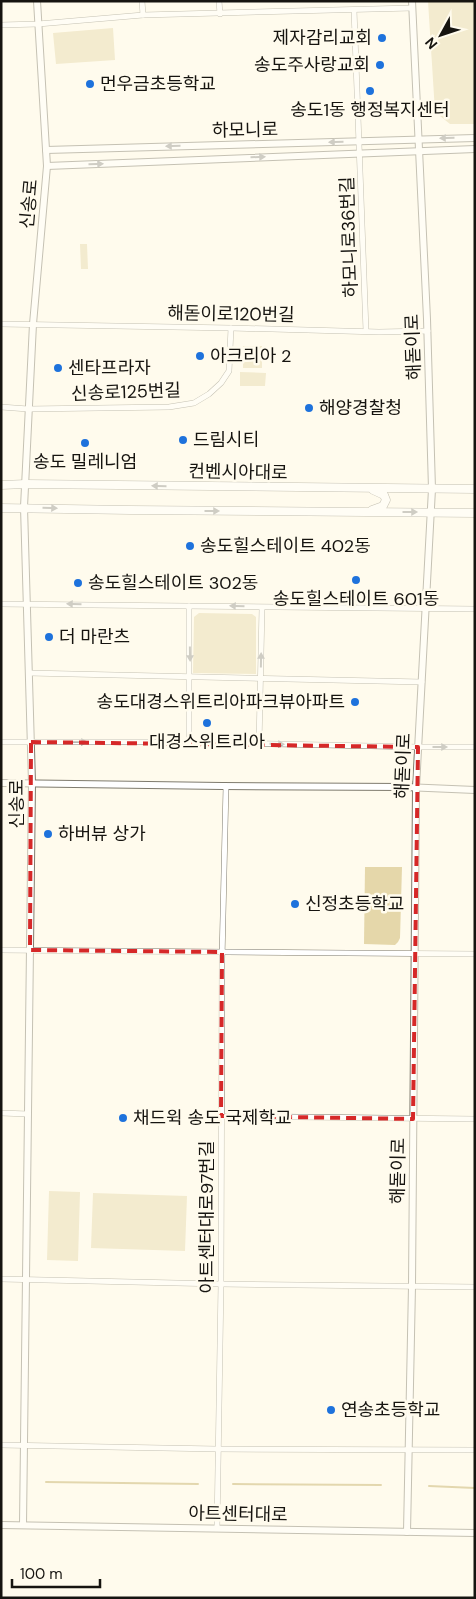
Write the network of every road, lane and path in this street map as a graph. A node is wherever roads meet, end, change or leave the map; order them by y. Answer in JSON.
{"nodes":[{"id":1,"x":37,"y":1,"type":"edge"},
{"id":2,"x":142,"y":1,"type":"edge"},
{"id":3,"x":219,"y":1,"type":"edge"},
{"id":4,"x":412,"y":4,"type":"edge"},
{"id":5,"x":354,"y":10,"type":"junction"},
{"id":6,"x":220,"y":14,"type":"junction"},
{"id":7,"x":143,"y":15,"type":"junction"},
{"id":8,"x":38,"y":24,"type":"junction"},
{"id":9,"x":1,"y":25,"type":"edge"},
{"id":10,"x":475,"y":138,"type":"edge"},
{"id":11,"x":420,"y":139,"type":"junction"},
{"id":12,"x":359,"y":142,"type":"junction"},
{"id":13,"x":475,"y":149,"type":"edge"},
{"id":14,"x":46,"y":150,"type":"junction"},
{"id":15,"x":420,"y":151,"type":"junction"},
{"id":16,"x":359,"y":153,"type":"junction"},
{"id":17,"x":47,"y":166,"type":"junction"},
{"id":18,"x":1,"y":324,"type":"edge"},
{"id":19,"x":33,"y":324,"type":"junction"},
{"id":20,"x":231,"y":328,"type":"junction"},
{"id":21,"x":366,"y":331,"type":"junction"},
{"id":22,"x":428,"y":331,"type":"junction"},
{"id":23,"x":1,"y":407,"type":"edge"},
{"id":24,"x":28,"y":408,"type":"junction"},
{"id":25,"x":26,"y":484,"type":"junction"},
{"id":26,"x":1,"y":485,"type":"edge"},
{"id":27,"x":366,"y":488,"type":"junction"},
{"id":28,"x":432,"y":489,"type":"junction"},
{"id":29,"x":475,"y":490,"type":"edge"},
{"id":30,"x":1,"y":508,"type":"edge"},
{"id":31,"x":24,"y":508,"type":"junction"},
{"id":32,"x":364,"y":512,"type":"junction"},
{"id":33,"x":431,"y":512,"type":"junction"},
{"id":34,"x":475,"y":513,"type":"edge"},
{"id":35,"x":1,"y":604,"type":"edge"},
{"id":36,"x":27,"y":604,"type":"junction"},
{"id":37,"x":189,"y":606,"type":"junction"},
{"id":38,"x":262,"y":608,"type":"junction"},
{"id":39,"x":425,"y":608,"type":"junction"},
{"id":40,"x":475,"y":609,"type":"edge"},
{"id":41,"x":30,"y":673,"type":"junction"},
{"id":42,"x":190,"y":677,"type":"junction"},
{"id":43,"x":261,"y":678,"type":"junction"},
{"id":44,"x":422,"y":682,"type":"junction"},
{"id":45,"x":1,"y":742,"type":"edge"},
{"id":46,"x":31,"y":742,"type":"junction"},
{"id":47,"x":189,"y":742,"type":"junction"},
{"id":48,"x":259,"y":744,"type":"junction"},
{"id":49,"x":418,"y":747,"type":"junction"},
{"id":50,"x":475,"y":747,"type":"edge"},
{"id":51,"x":1,"y":783,"type":"edge"},
{"id":52,"x":32,"y":783,"type":"junction"},
{"id":53,"x":226,"y":786,"type":"junction"},
{"id":54,"x":416,"y":787,"type":"junction"},
{"id":55,"x":475,"y":790,"type":"edge"},
{"id":56,"x":1,"y":950,"type":"edge"},
{"id":57,"x":30,"y":950,"type":"junction"},
{"id":58,"x":222,"y":952,"type":"junction"},
{"id":59,"x":415,"y":953,"type":"junction"},
{"id":60,"x":475,"y":954,"type":"edge"},
{"id":61,"x":1,"y":1113,"type":"edge"},
{"id":62,"x":28,"y":1114,"type":"junction"},
{"id":63,"x":220,"y":1116,"type":"junction"},
{"id":64,"x":413,"y":1119,"type":"junction"},
{"id":65,"x":475,"y":1119,"type":"edge"},
{"id":66,"x":1,"y":1279,"type":"edge"},
{"id":67,"x":26,"y":1280,"type":"junction"},
{"id":68,"x":221,"y":1284,"type":"junction"},
{"id":69,"x":412,"y":1286,"type":"junction"},
{"id":70,"x":475,"y":1287,"type":"edge"},
{"id":71,"x":1,"y":1445,"type":"edge"},
{"id":72,"x":24,"y":1445,"type":"junction"},
{"id":73,"x":217,"y":1449,"type":"junction"},
{"id":74,"x":409,"y":1449,"type":"junction"},
{"id":75,"x":475,"y":1450,"type":"edge"},
{"id":76,"x":1,"y":1525,"type":"edge"},
{"id":77,"x":23,"y":1525,"type":"junction"},
{"id":78,"x":217,"y":1528,"type":"junction"},
{"id":79,"x":407,"y":1532,"type":"junction"},
{"id":80,"x":475,"y":1533,"type":"edge"}],
"edges":[{"from":1,"to":8,"type":"street","name":"신송로"},
{"from":2,"to":7,"type":"street"},
{"from":3,"to":6,"type":"street"},
{"from":4,"to":5,"type":"street"},
{"from":4,"to":11,"type":"street","name":"해돋이로"},
{"from":5,"to":6,"type":"street"},
{"from":5,"to":12,"type":"street","name":"하모니로36번길"},
{"from":6,"to":7,"type":"street"},
{"from":7,"to":8,"type":"street"},
{"from":8,"to":9,"type":"street"},
{"from":8,"to":14,"type":"street","name":"신송로"},
{"from":10,"to":11,"type":"street","name":"하모니로","one_way":true},
{"from":11,"to":12,"type":"street","name":"하모니로"},
{"from":11,"to":15,"type":"street","name":"해돋이로"},
{"from":12,"to":14,"type":"street","name":"하모니로","one_way":true},
{"from":12,"to":16,"type":"street","name":"하모니로36번길"},
{"from":13,"to":15,"type":"street","name":"하모니로"},
{"from":14,"to":17,"type":"street","name":"신송로"},
{"from":15,"to":16,"type":"street","name":"하모니로"},
{"from":15,"to":22,"type":"street","name":"해돋이로"},
{"from":17,"to":16,"type":"street","name":"하모니로","one_way":true},
{"from":16,"to":21,"type":"street","name":"하모니로36번길"},
{"from":17,"to":19,"type":"street","name":"신송로"},
{"from":18,"to":19,"type":"street","name":"해돋이로120번길"},
{"from":19,"to":20,"type":"street","name":"해돋이로120번길"},
{"from":19,"to":24,"type":"street","name":"신송로"},
{"from":20,"to":21,"type":"street","name":"해돋이로120번길"},
{"from":20,"to":24,"type":"street","name":"신송로125번길"},
{"from":21,"to":22,"type":"street","name":"해돋이로120번길"},
{"from":22,"to":28,"type":"street","name":"해돋이로"},
{"from":23,"to":24,"type":"street"},
{"from":24,"to":25,"type":"street","name":"신송로"},
{"from":25,"to":26,"type":"main road","name":"컨벤시아대로"},
{"from":27,"to":25,"type":"main road","name":"컨벤시아대로","one_way":true},
{"from":25,"to":31,"type":"street","name":"신송로"},
{"from":27,"to":28,"type":"main road","name":"컨벤시아대로"},
{"from":27,"to":32,"type":"main road"},
{"from":28,"to":29,"type":"main road","name":"컨벤시아대로"},
{"from":28,"to":33,"type":"street","name":"해돋이로"},
{"from":30,"to":31,"type":"main road"},
{"from":31,"to":32,"type":"main road","one_way":true},
{"from":31,"to":36,"type":"street","name":"신송로"},
{"from":32,"to":33,"type":"main road","one_way":true},
{"from":33,"to":34,"type":"main road"},
{"from":33,"to":39,"type":"street","name":"해돋이로"},
{"from":35,"to":36,"type":"street"},
{"from":37,"to":36,"type":"street","one_way":true},
{"from":36,"to":41,"type":"street","name":"신송로"},
{"from":38,"to":37,"type":"street","one_way":true},
{"from":37,"to":42,"type":"street","one_way":true},
{"from":38,"to":39,"type":"street"},
{"from":43,"to":38,"type":"street","one_way":true},
{"from":39,"to":40,"type":"street"},
{"from":39,"to":44,"type":"street","name":"해돋이로"},
{"from":41,"to":42,"type":"street"},
{"from":41,"to":46,"type":"street","name":"신송로"},
{"from":42,"to":43,"type":"street"},
{"from":42,"to":47,"type":"street"},
{"from":43,"to":44,"type":"street"},
{"from":43,"to":48,"type":"street"},
{"from":44,"to":49,"type":"street","name":"해돋이로"},
{"from":45,"to":46,"type":"street"},
{"from":46,"to":47,"type":"street","one_way":true},
{"from":46,"to":52,"type":"street","name":"신송로"},
{"from":47,"to":48,"type":"street"},
{"from":48,"to":49,"type":"street","one_way":true},
{"from":49,"to":50,"type":"street","one_way":true},
{"from":49,"to":54,"type":"street","name":"해돋이로"},
{"from":51,"to":52,"type":"street"},
{"from":52,"to":53,"type":"street"},
{"from":52,"to":57,"type":"street","name":"신송로"},
{"from":53,"to":54,"type":"street"},
{"from":53,"to":58,"type":"street","name":"아트센터대로97번길"},
{"from":54,"to":55,"type":"street"},
{"from":54,"to":59,"type":"street","name":"해돋이로"},
{"from":56,"to":57,"type":"street"},
{"from":57,"to":58,"type":"street"},
{"from":57,"to":62,"type":"street","name":"신송로"},
{"from":58,"to":59,"type":"street"},
{"from":58,"to":63,"type":"street","name":"아트센터대로97번길"},
{"from":59,"to":60,"type":"street"},
{"from":59,"to":64,"type":"street","name":"해돋이로"},
{"from":61,"to":62,"type":"street"},
{"from":62,"to":67,"type":"street","name":"신송로"},
{"from":63,"to":64,"type":"street"},
{"from":63,"to":68,"type":"street","name":"아트센터대로97번길"},
{"from":64,"to":65,"type":"street"},
{"from":64,"to":69,"type":"street","name":"해돋이로"},
{"from":66,"to":67,"type":"street"},
{"from":67,"to":68,"type":"street"},
{"from":67,"to":72,"type":"street","name":"신송로"},
{"from":68,"to":69,"type":"street"},
{"from":68,"to":73,"type":"street","name":"아트센터대로97번길"},
{"from":69,"to":70,"type":"street"},
{"from":69,"to":74,"type":"street","name":"해돋이로"},
{"from":71,"to":72,"type":"street"},
{"from":72,"to":73,"type":"street"},
{"from":72,"to":77,"type":"street","name":"신송로"},
{"from":73,"to":74,"type":"street"},
{"from":73,"to":78,"type":"street","name":"아트센터대로97번길"},
{"from":74,"to":75,"type":"street"},
{"from":74,"to":79,"type":"street","name":"해돋이로"},
{"from":76,"to":77,"type":"street","name":"아트센터대로"},
{"from":77,"to":78,"type":"street","name":"아트센터대로"},
{"from":78,"to":79,"type":"street","name":"아트센터대로"},
{"from":79,"to":80,"type":"street","name":"아트센터대로"}]}
